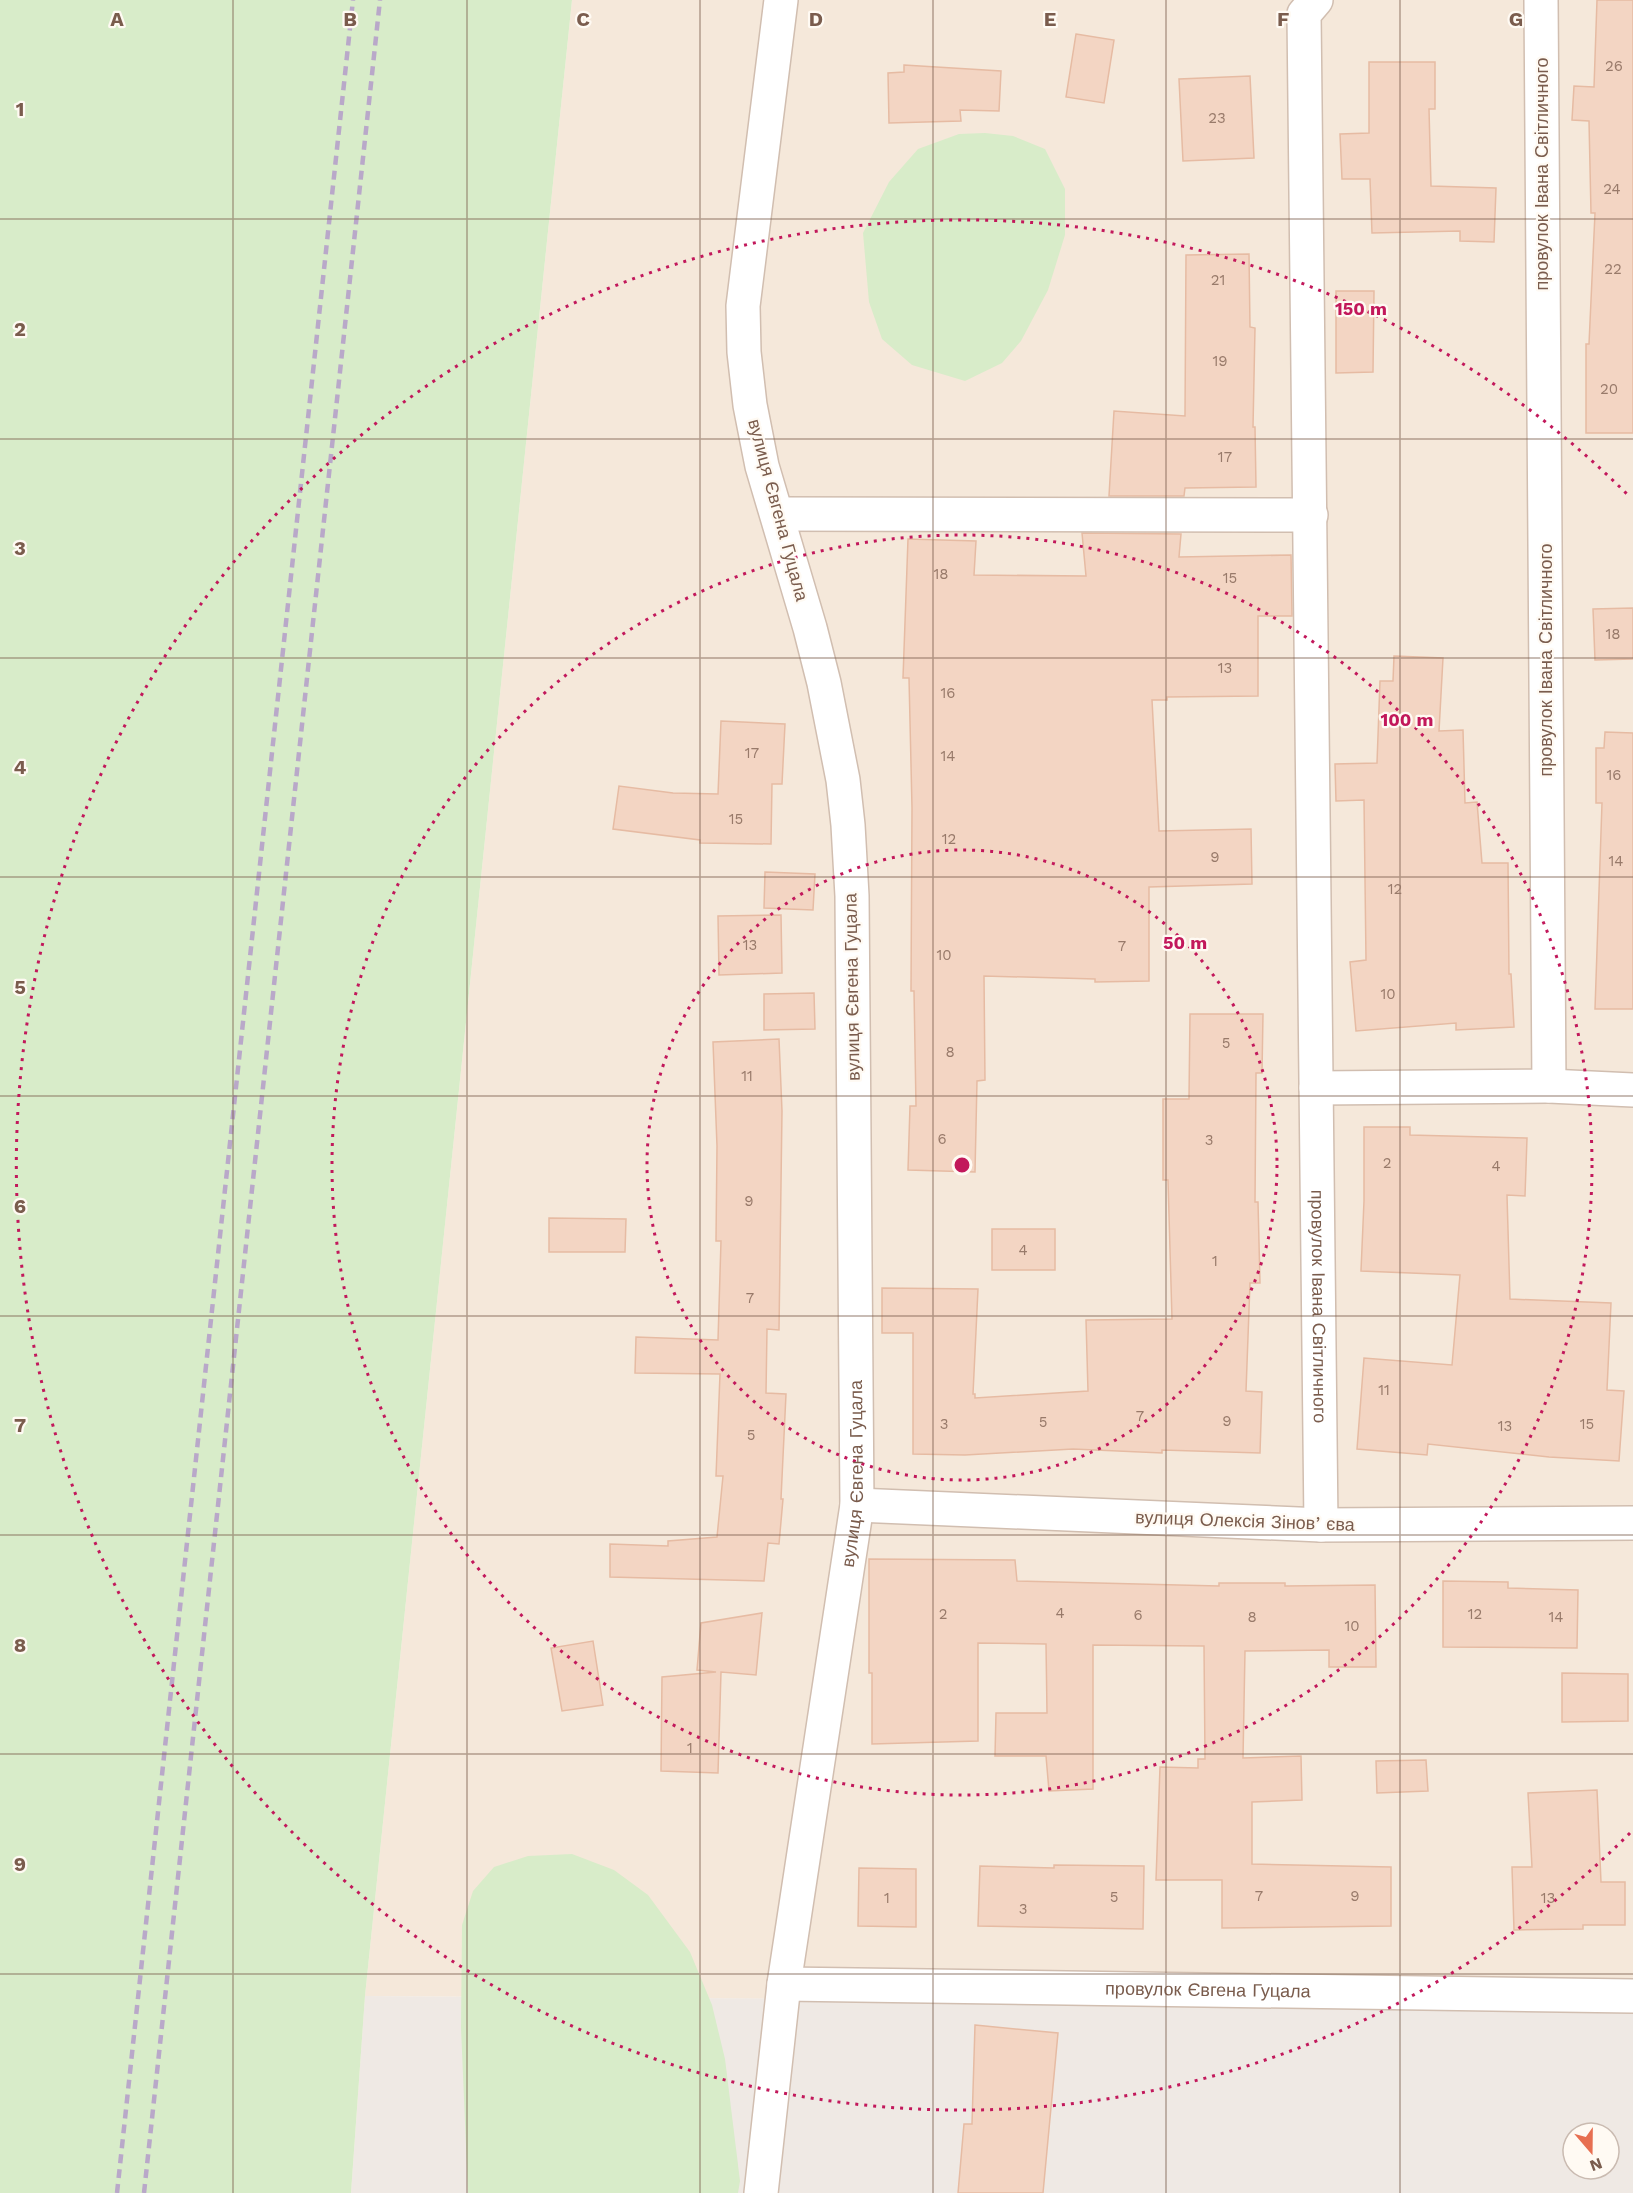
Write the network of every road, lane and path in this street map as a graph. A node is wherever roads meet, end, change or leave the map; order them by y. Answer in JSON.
{"nodes":[{"id":1,"x":781,"y":0,"type":"edge"},
{"id":2,"x":1316,"y":0,"type":"edge"},
{"id":3,"x":1541,"y":0,"type":"edge"},
{"id":4,"x":777,"y":514,"type":"junction"},
{"id":5,"x":1311,"y":514,"type":"junction"},
{"id":6,"x":1549,"y":1086,"type":"junction"},
{"id":7,"x":1316,"y":1088,"type":"junction"},
{"id":8,"x":1633,"y":1090,"type":"edge"},
{"id":9,"x":857,"y":1505,"type":"junction"},
{"id":10,"x":1633,"y":1523,"type":"edge"},
{"id":11,"x":1321,"y":1525,"type":"junction"},
{"id":12,"x":784,"y":1984,"type":"junction"},
{"id":13,"x":1633,"y":1996,"type":"edge"},
{"id":14,"x":762,"y":2193,"type":"edge"}],
"edges":[{"from":1,"to":4,"type":"street","name":"вулиця Євгена Гуцала"},
{"from":2,"to":5,"type":"street","name":"провулок Івана Світличного"},
{"from":3,"to":6,"type":"street","name":"провулок Івана Світличного"},
{"from":4,"to":5,"type":"street"},
{"from":4,"to":9,"type":"street","name":"вулиця Євгена Гуцала"},
{"from":5,"to":7,"type":"street","name":"провулок Івана Світличного"},
{"from":6,"to":7,"type":"street"},
{"from":6,"to":8,"type":"street"},
{"from":7,"to":11,"type":"street","name":"провулок Івана Світличного"},
{"from":9,"to":11,"type":"street","name":"вулиця Олексія Зіновʼєва"},
{"from":9,"to":12,"type":"street","name":"вулиця Євгена Гуцала"},
{"from":10,"to":11,"type":"street","name":"вулиця Олексія Зіновʼєва"},
{"from":12,"to":13,"type":"street","name":"провулок Євгена Гуцала"},
{"from":12,"to":14,"type":"street","name":"вулиця Євгена Гуцала"}]}
